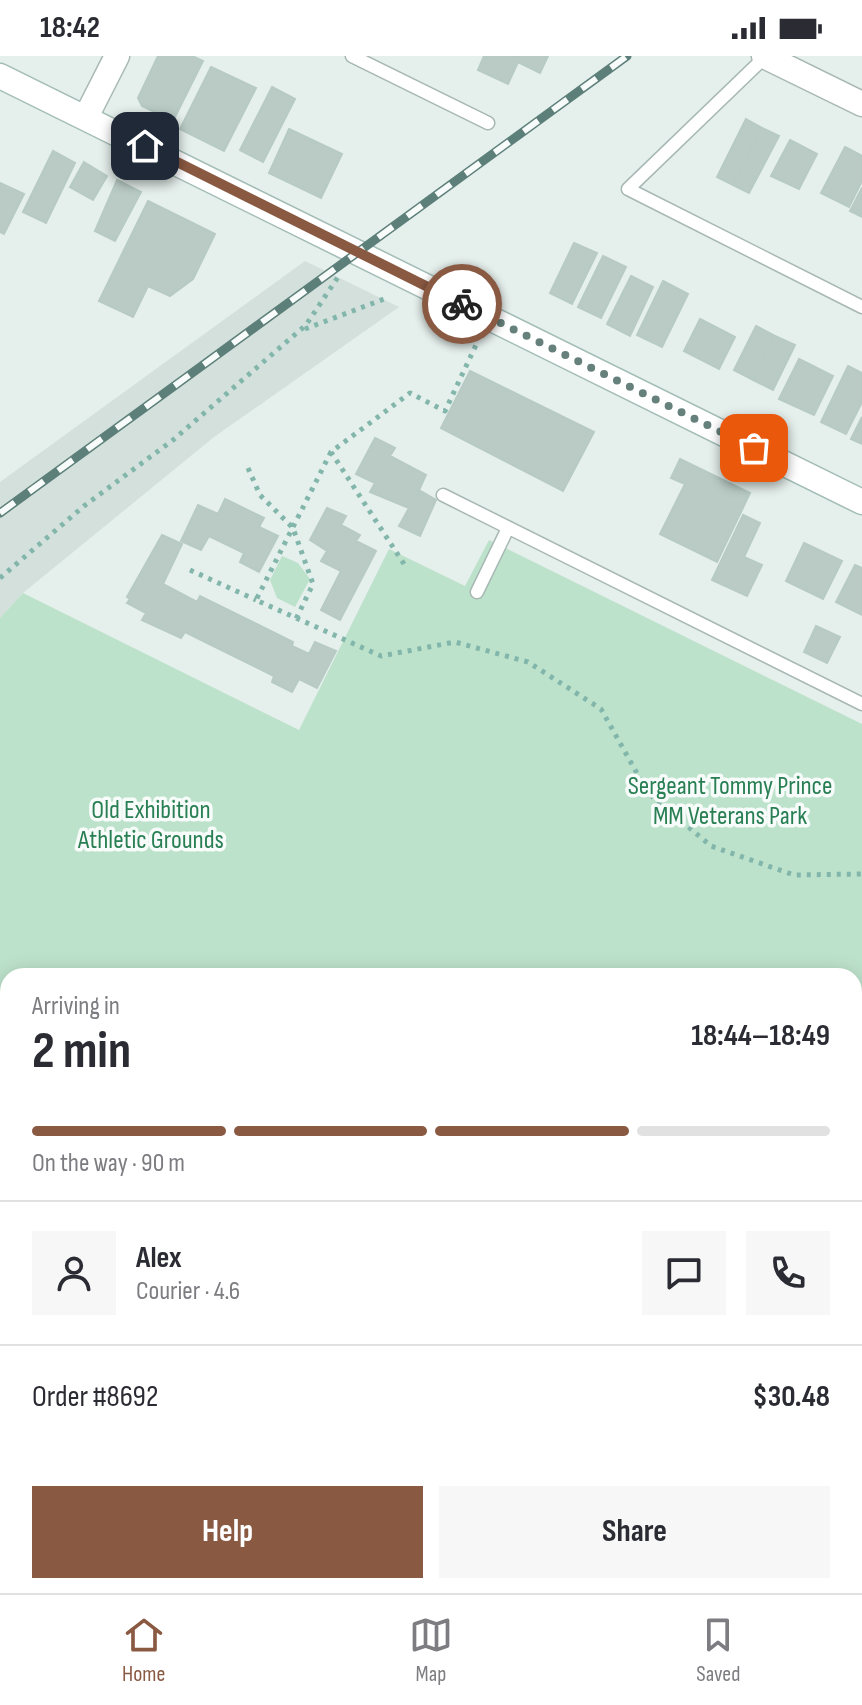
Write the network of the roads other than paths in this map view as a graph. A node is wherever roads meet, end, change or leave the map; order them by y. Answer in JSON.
{"nodes":[{"id":1,"x":117,"y":56,"type":"edge"},
{"id":2,"x":352,"y":56,"type":"edge"},
{"id":3,"x":765,"y":56,"type":"edge"},
{"id":4,"x":0,"y":76,"type":"edge"},
{"id":5,"x":862,"y":104,"type":"edge"},
{"id":6,"x":86,"y":117,"type":"junction"},
{"id":7,"x":488,"y":123,"type":"dead end"},
{"id":8,"x":862,"y":307,"type":"edge"},
{"id":9,"x":443,"y":495,"type":"dead end"},
{"id":10,"x":862,"y":502,"type":"edge"},
{"id":11,"x":508,"y":528,"type":"junction"},
{"id":12,"x":477,"y":592,"type":"dead end"},
{"id":13,"x":862,"y":704,"type":"edge"}],
"edges":[{"from":1,"to":6,"type":"main road"},
{"from":2,"to":7,"type":"lane"},
{"from":3,"to":5,"type":"main road"},
{"from":3,"to":8,"type":"lane"},
{"from":4,"to":6,"type":"main road"},
{"from":6,"to":10,"type":"main road"},
{"from":9,"to":11,"type":"lane"},
{"from":11,"to":12,"type":"lane"},
{"from":11,"to":13,"type":"lane"}]}
